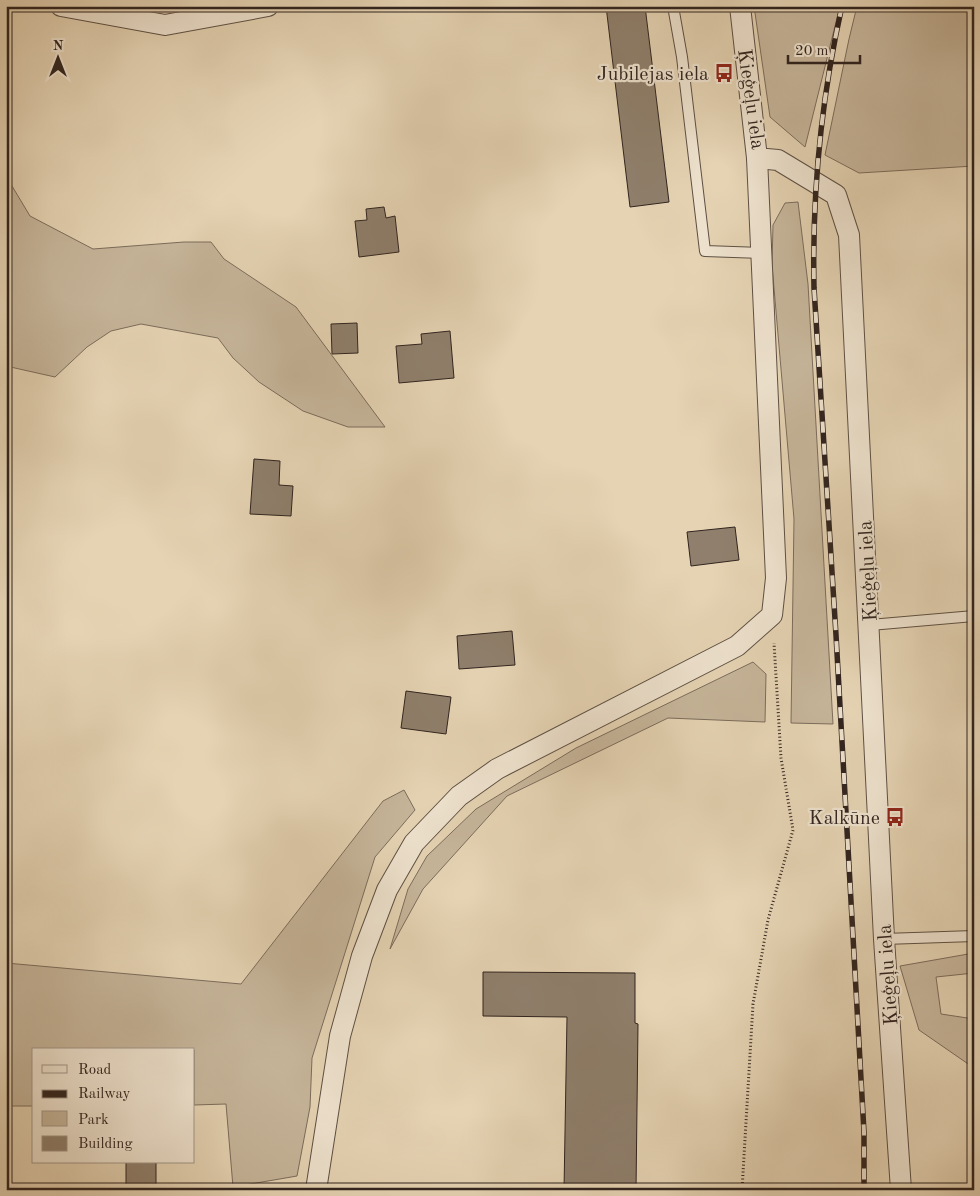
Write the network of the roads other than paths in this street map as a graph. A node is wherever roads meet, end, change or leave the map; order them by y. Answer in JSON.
{"nodes":[{"id":1,"x":61,"y":6,"type":"edge"},
{"id":2,"x":268,"y":6,"type":"edge"},
{"id":3,"x":673,"y":6,"type":"edge"},
{"id":4,"x":740,"y":6,"type":"edge"},
{"id":5,"x":757,"y":158,"type":"junction"},
{"id":6,"x":762,"y":253,"type":"junction"},
{"id":7,"x":974,"y":616,"type":"edge"},
{"id":8,"x":870,"y":625,"type":"junction"},
{"id":9,"x":974,"y":936,"type":"edge"},
{"id":10,"x":884,"y":939,"type":"junction"},
{"id":11,"x":316,"y":1190,"type":"edge"},
{"id":12,"x":901,"y":1190,"type":"edge"}],
"edges":[{"from":1,"to":2,"type":"street"},
{"from":3,"to":6,"type":"lane"},
{"from":4,"to":5,"type":"street","name":"Ķieģeļu iela"},
{"from":5,"to":6,"type":"street"},
{"from":5,"to":8,"type":"street","name":"Ķieģeļu iela"},
{"from":6,"to":11,"type":"street"},
{"from":7,"to":8,"type":"lane"},
{"from":8,"to":10,"type":"street","name":"Ķieģeļu iela"},
{"from":9,"to":10,"type":"lane"},
{"from":10,"to":12,"type":"street","name":"Ķieģeļu iela"}]}
